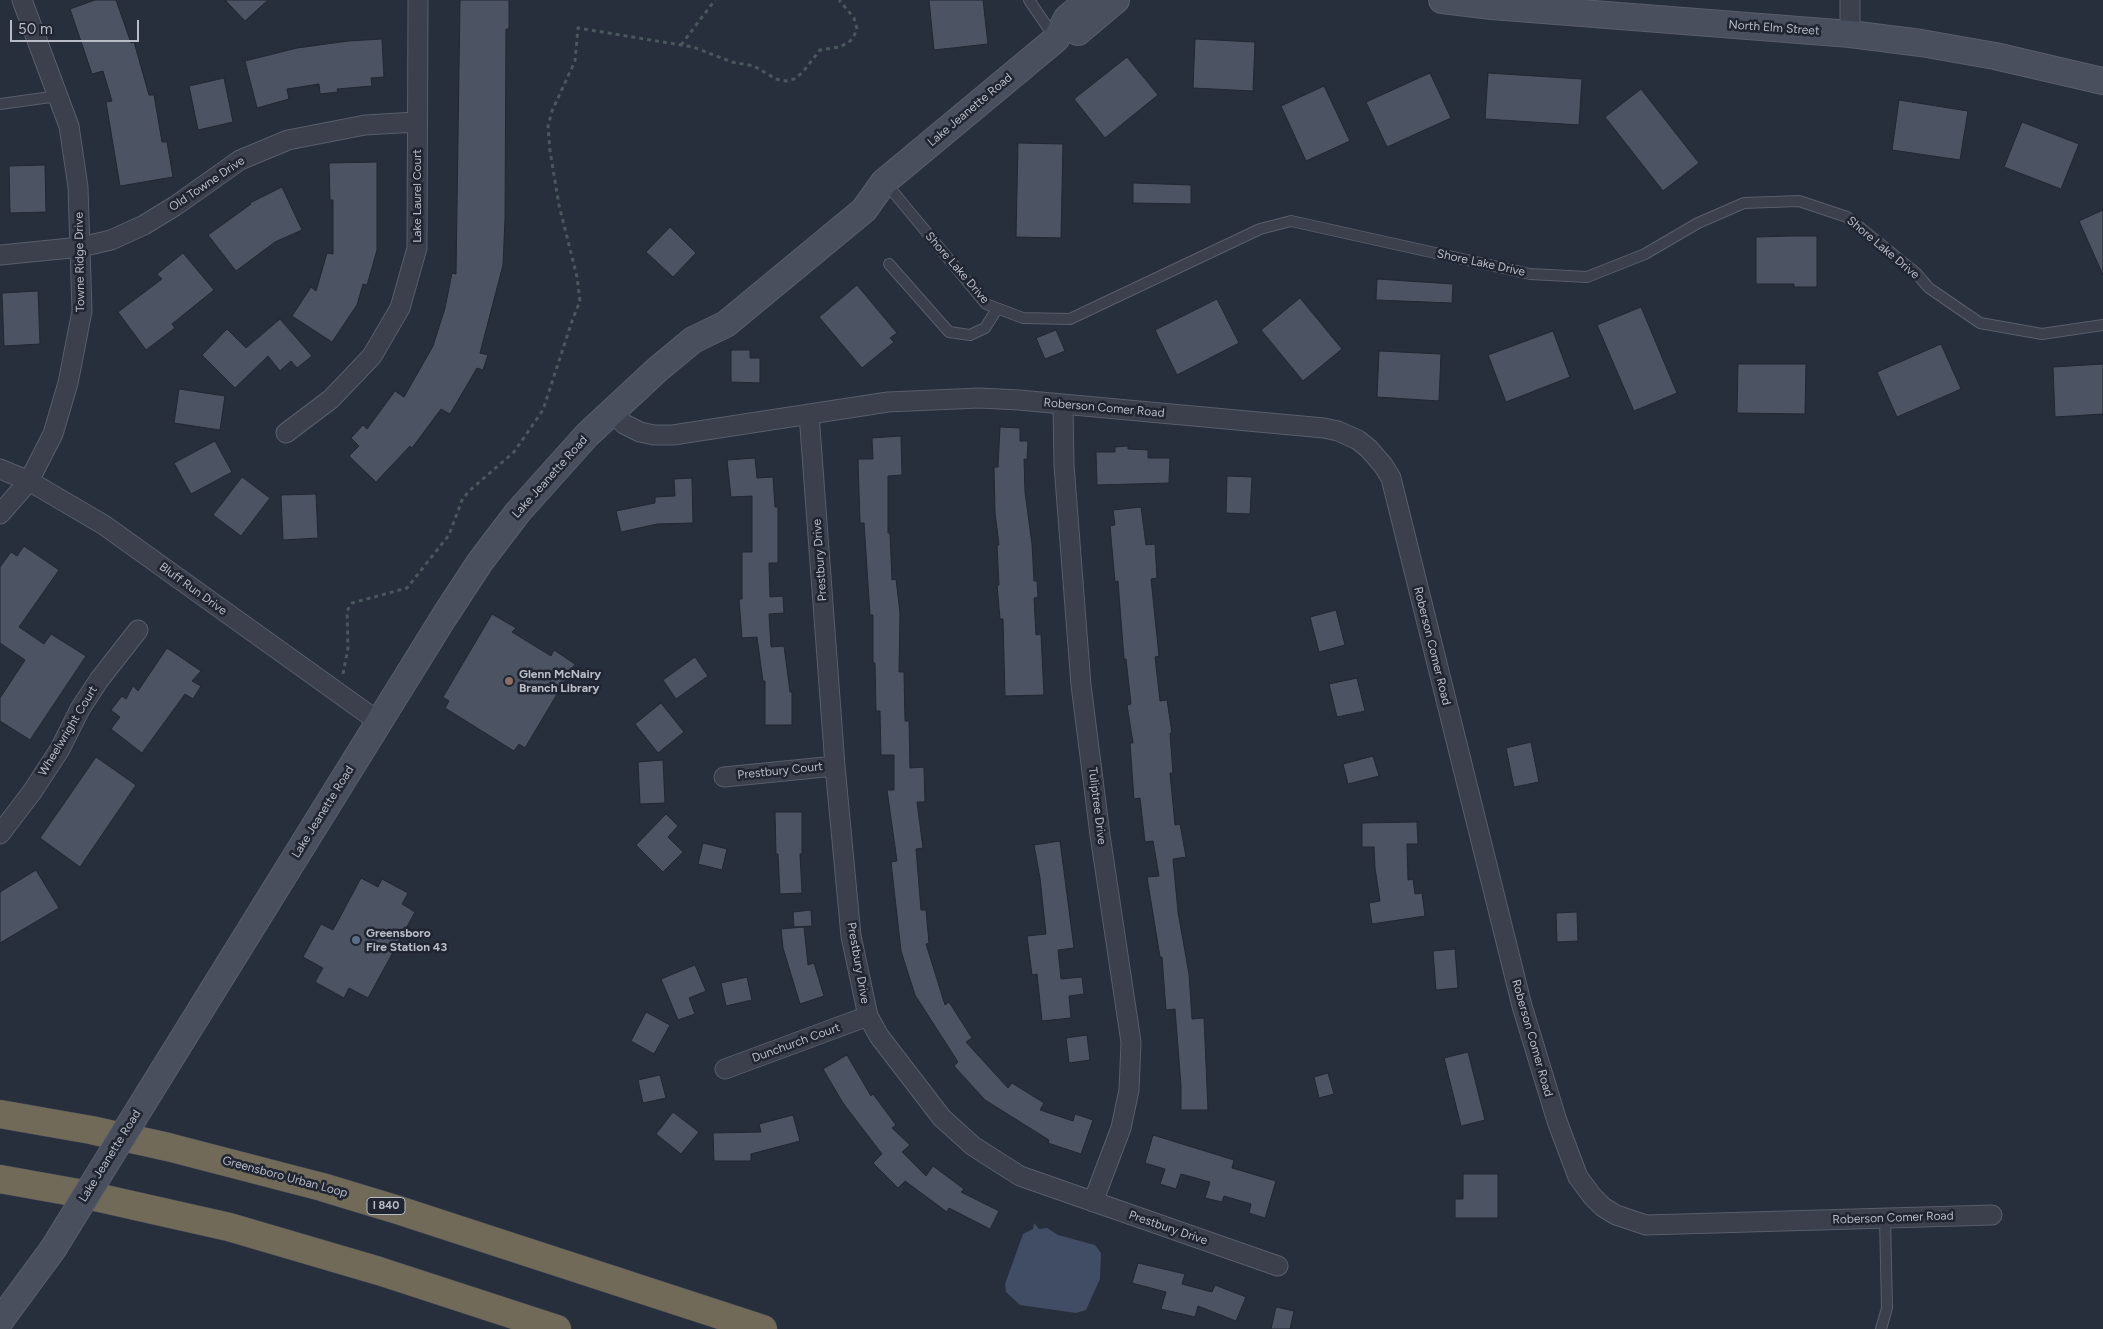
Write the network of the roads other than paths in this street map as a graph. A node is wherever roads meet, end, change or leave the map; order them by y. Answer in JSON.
{"nodes":[{"id":1,"x":22,"y":0,"type":"edge"},
{"id":2,"x":418,"y":0,"type":"edge"},
{"id":3,"x":1029,"y":0,"type":"edge"},
{"id":4,"x":1089,"y":0,"type":"edge"},
{"id":5,"x":1116,"y":0,"type":"edge"},
{"id":6,"x":1442,"y":0,"type":"edge"},
{"id":7,"x":1850,"y":0,"type":"edge"},
{"id":8,"x":1850,"y":34,"type":"junction"},
{"id":9,"x":1056,"y":39,"type":"junction"},
{"id":10,"x":2103,"y":81,"type":"edge"},
{"id":11,"x":58,"y":96,"type":"junction"},
{"id":12,"x":0,"y":104,"type":"edge"},
{"id":13,"x":416,"y":122,"type":"junction"},
{"id":14,"x":884,"y":182,"type":"junction"},
{"id":15,"x":81,"y":247,"type":"junction"},
{"id":16,"x":0,"y":255,"type":"edge"},
{"id":17,"x":889,"y":264,"type":"dead end"},
{"id":18,"x":997,"y":308,"type":"junction"},
{"id":19,"x":2103,"y":325,"type":"edge"},
{"id":20,"x":1064,"y":404,"type":"junction"},
{"id":21,"x":612,"y":411,"type":"junction"},
{"id":22,"x":809,"y":414,"type":"junction"},
{"id":23,"x":286,"y":433,"type":"dead end"},
{"id":24,"x":0,"y":469,"type":"edge"},
{"id":25,"x":29,"y":481,"type":"junction"},
{"id":26,"x":0,"y":514,"type":"edge"},
{"id":27,"x":138,"y":630,"type":"dead end"},
{"id":28,"x":379,"y":722,"type":"junction"},
{"id":29,"x":835,"y":766,"type":"junction"},
{"id":30,"x":724,"y":777,"type":"dead end"},
{"id":31,"x":6,"y":811,"type":"edge"},
{"id":32,"x":0,"y":834,"type":"edge"},
{"id":33,"x":868,"y":1016,"type":"junction"},
{"id":34,"x":725,"y":1069,"type":"dead end"},
{"id":35,"x":0,"y":1114,"type":"edge"},
{"id":36,"x":0,"y":1178,"type":"edge"},
{"id":37,"x":1093,"y":1202,"type":"junction"},
{"id":38,"x":1992,"y":1215,"type":"dead end"},
{"id":39,"x":1885,"y":1218,"type":"junction"},
{"id":40,"x":1278,"y":1266,"type":"dead end"},
{"id":41,"x":0,"y":1321,"type":"edge"},
{"id":42,"x":557,"y":1329,"type":"edge"},
{"id":43,"x":763,"y":1329,"type":"edge"},
{"id":44,"x":1881,"y":1329,"type":"edge"}],
"edges":[{"from":1,"to":11,"type":"street","name":"Towne Ridge Drive"},
{"from":2,"to":13,"type":"street","name":"Lake Laurel Court"},
{"from":3,"to":9,"type":"lane"},
{"from":4,"to":9,"type":"street","name":"Lake Jeanette Road"},
{"from":5,"to":9,"type":"street","name":"Lake Jeanette Road"},
{"from":6,"to":8,"type":"street","name":"North Elm Street"},
{"from":7,"to":8,"type":"street"},
{"from":8,"to":10,"type":"street","name":"North Elm Street"},
{"from":9,"to":14,"type":"street","name":"Lake Jeanette Road"},
{"from":11,"to":12,"type":"lane"},
{"from":11,"to":15,"type":"street","name":"Towne Ridge Drive"},
{"from":13,"to":15,"type":"street","name":"Old Towne Drive"},
{"from":13,"to":23,"type":"street","name":"Lake Laurel Court"},
{"from":14,"to":18,"type":"lane","name":"Shore Lake Drive"},
{"from":14,"to":21,"type":"street","name":"Lake Jeanette Road"},
{"from":15,"to":16,"type":"street","name":"Old Towne Drive"},
{"from":15,"to":25,"type":"street","name":"Towne Ridge Drive"},
{"from":17,"to":18,"type":"lane"},
{"from":18,"to":19,"type":"lane","name":"Shore Lake Drive"},
{"from":20,"to":22,"type":"street","name":"Roberson Comer Road"},
{"from":20,"to":37,"type":"street","name":"Tuliptree Drive"},
{"from":20,"to":39,"type":"street","name":"Roberson Comer Road"},
{"from":21,"to":22,"type":"street","name":"Roberson Comer Road"},
{"from":21,"to":28,"type":"street","name":"Lake Jeanette Road"},
{"from":22,"to":29,"type":"street","name":"Prestbury Drive"},
{"from":24,"to":25,"type":"street","name":"Bluff Run Drive"},
{"from":25,"to":26,"type":"street","name":"Towne Ridge Drive"},
{"from":25,"to":28,"type":"street","name":"Bluff Run Drive"},
{"from":27,"to":31,"type":"street","name":"Wheelwright Court"},
{"from":28,"to":41,"type":"street","name":"Lake Jeanette Road","bridge":true},
{"from":29,"to":30,"type":"street","name":"Prestbury Court"},
{"from":29,"to":33,"type":"street","name":"Prestbury Drive"},
{"from":31,"to":32,"type":"street","name":"Wheelwright Court"},
{"from":33,"to":34,"type":"street","name":"Dunchurch Court"},
{"from":33,"to":37,"type":"street","name":"Prestbury Drive"},
{"from":35,"to":43,"type":"highway","name":"Greensboro Urban Loop","number":"I 840"},
{"from":36,"to":42,"type":"highway"},
{"from":37,"to":40,"type":"street","name":"Prestbury Drive"},
{"from":38,"to":39,"type":"street","name":"Roberson Comer Road"},
{"from":39,"to":44,"type":"lane"}]}
